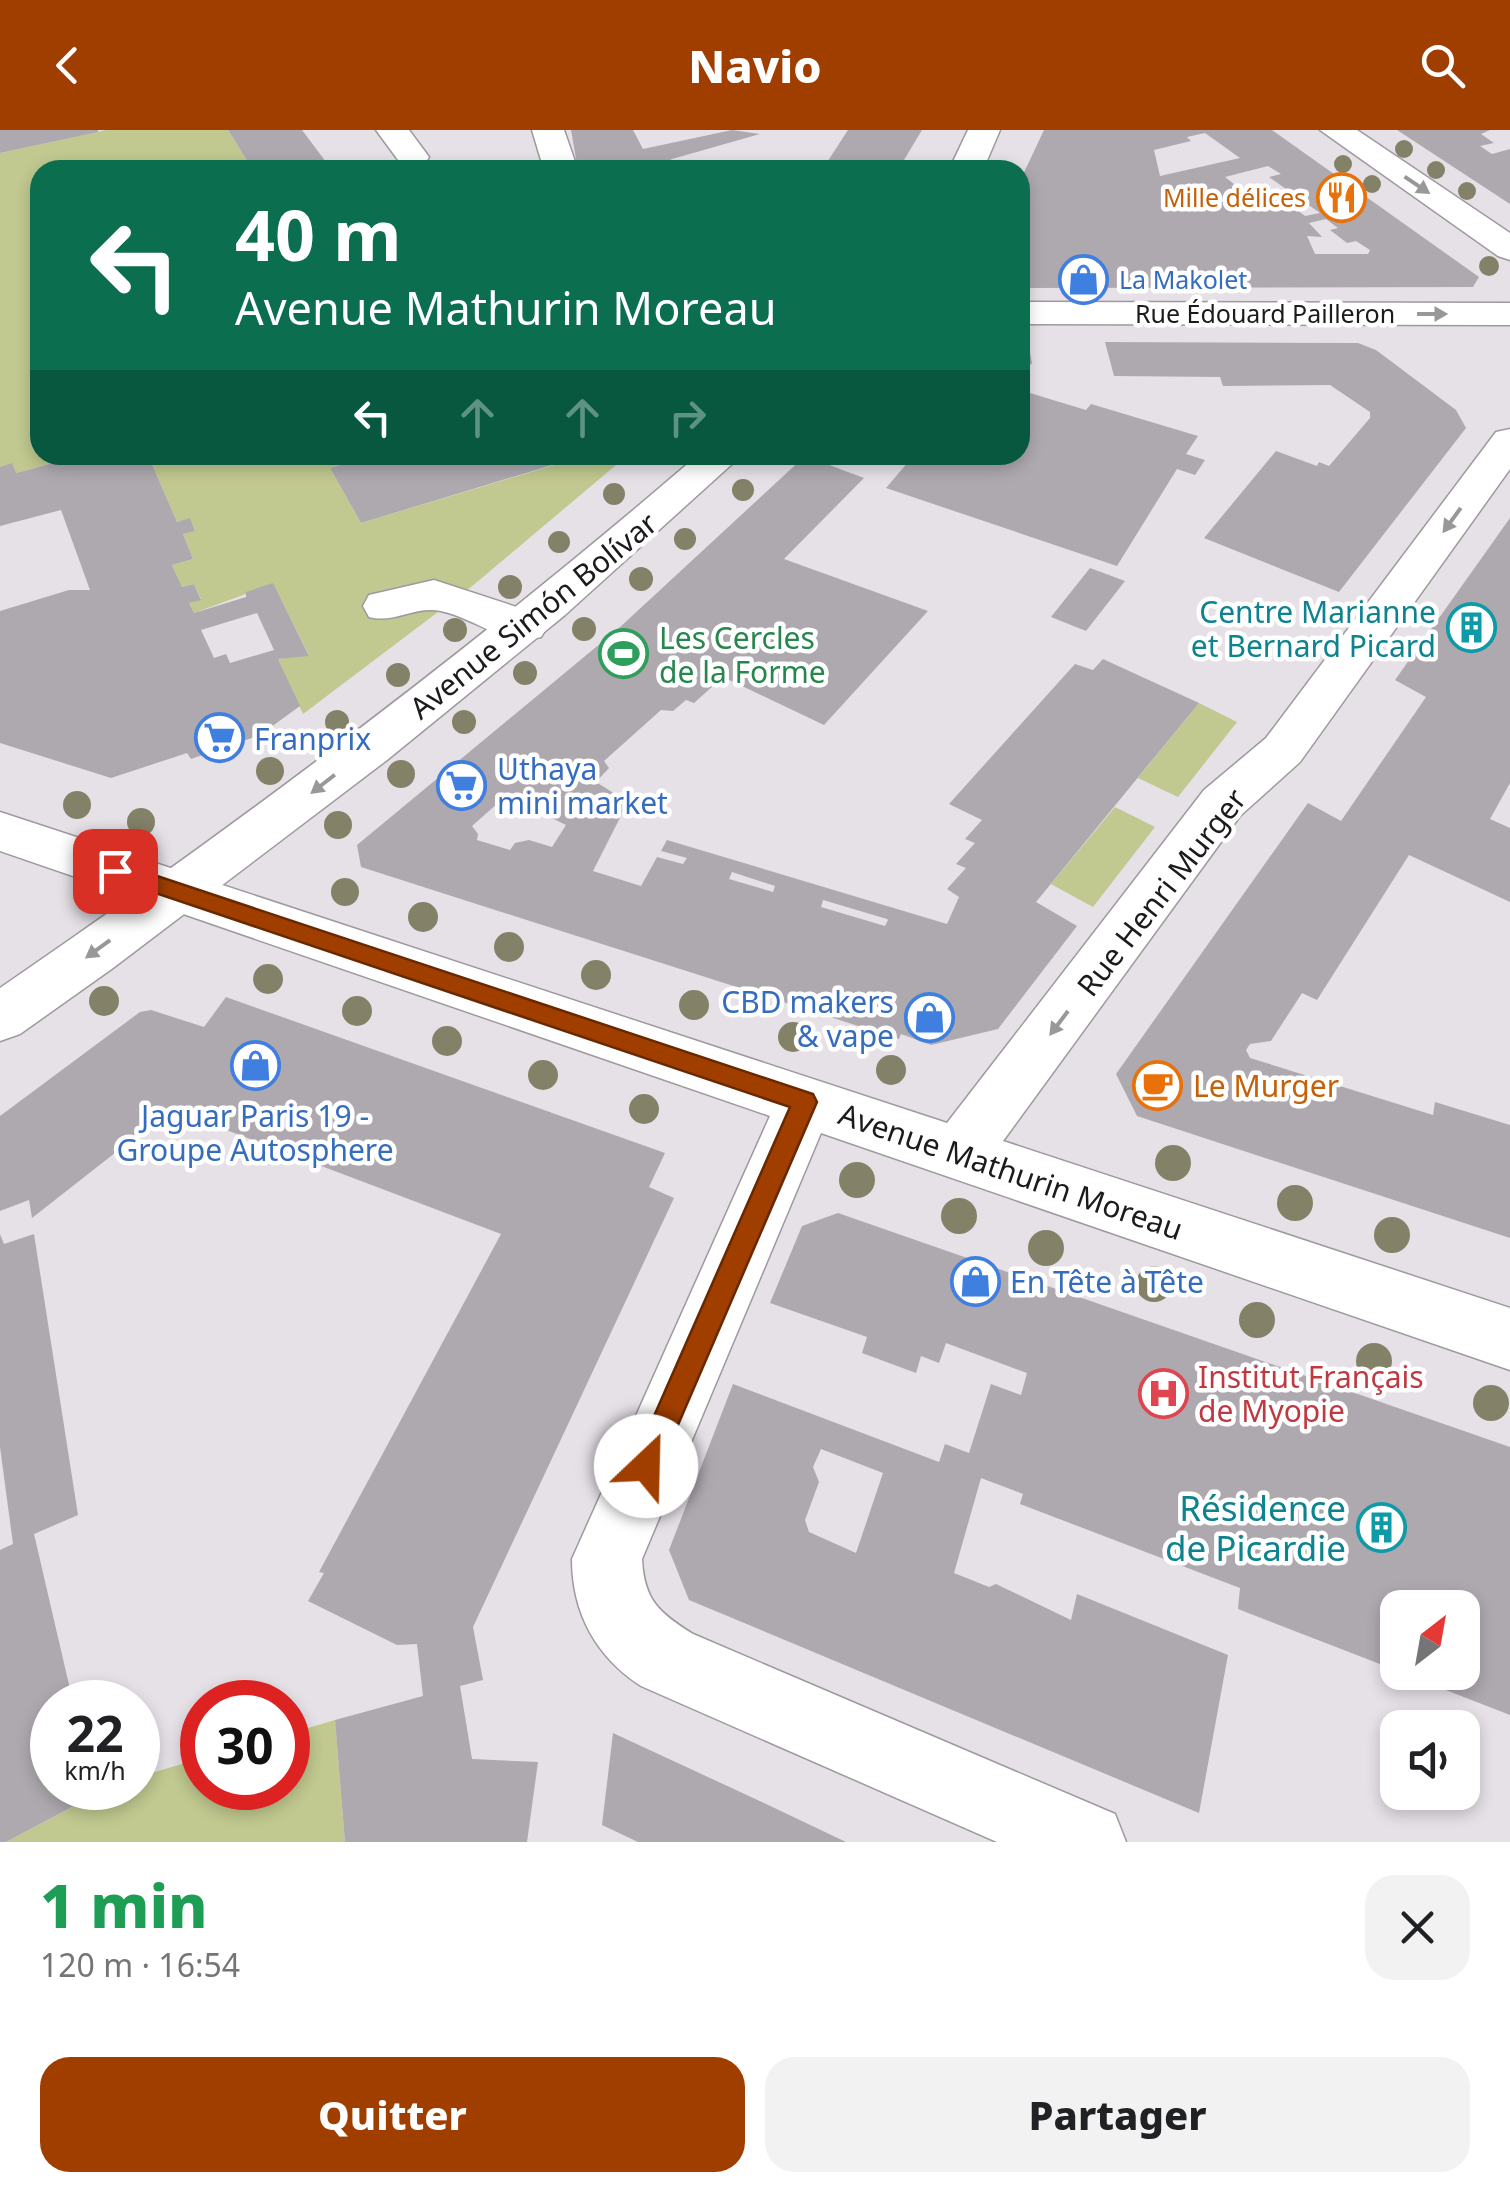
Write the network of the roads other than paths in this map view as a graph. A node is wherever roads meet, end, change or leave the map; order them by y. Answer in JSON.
{"nodes":[{"id":1,"x":392,"y":130,"type":"edge"},
{"id":2,"x":548,"y":130,"type":"edge"},
{"id":3,"x":984,"y":130,"type":"edge"},
{"id":4,"x":1336,"y":130,"type":"edge"},
{"id":5,"x":414,"y":157,"type":"dead end"},
{"id":6,"x":557,"y":160,"type":"edge"},
{"id":7,"x":970,"y":160,"type":"edge"},
{"id":8,"x":1510,"y":249,"type":"edge"},
{"id":9,"x":1030,"y":312,"type":"edge"},
{"id":10,"x":1510,"y":314,"type":"edge"},
{"id":11,"x":1510,"y":441,"type":"edge"},
{"id":12,"x":710,"y":465,"type":"edge"},
{"id":13,"x":384,"y":606,"type":"dead end"},
{"id":14,"x":525,"y":626,"type":"junction"},
{"id":15,"x":0,"y":831,"type":"edge"},
{"id":16,"x":177,"y":892,"type":"junction"},
{"id":17,"x":0,"y":1018,"type":"edge"},
{"id":18,"x":804,"y":1102,"type":"junction"},
{"id":19,"x":960,"y":1154,"type":"junction"},
{"id":20,"x":1510,"y":1340,"type":"edge"},
{"id":21,"x":1087,"y":1842,"type":"edge"}],
"edges":[{"from":1,"to":5,"type":"street"},
{"from":2,"to":6,"type":"street"},
{"from":3,"to":7,"type":"street"},
{"from":4,"to":8,"type":"street","one_way":true},
{"from":9,"to":10,"type":"street","name":"Rue Édouard Pailleron","one_way":true},
{"from":11,"to":19,"type":"street","name":"Rue Henri Murger","one_way":true},
{"from":12,"to":14,"type":"street","name":"Avenue Simón Bolívar"},
{"from":13,"to":14,"type":"street"},
{"from":14,"to":16,"type":"street","name":"Avenue Simón Bolívar","one_way":true},
{"from":15,"to":16,"type":"street","name":"Avenue Mathurin Moreau"},
{"from":16,"to":17,"type":"street","name":"Avenue Simón Bolívar","one_way":true},
{"from":16,"to":18,"type":"street","name":"Avenue Mathurin Moreau"},
{"from":18,"to":19,"type":"street","name":"Avenue Mathurin Moreau"},
{"from":18,"to":21,"type":"street"},
{"from":19,"to":20,"type":"street","name":"Avenue Mathurin Moreau"}]}
